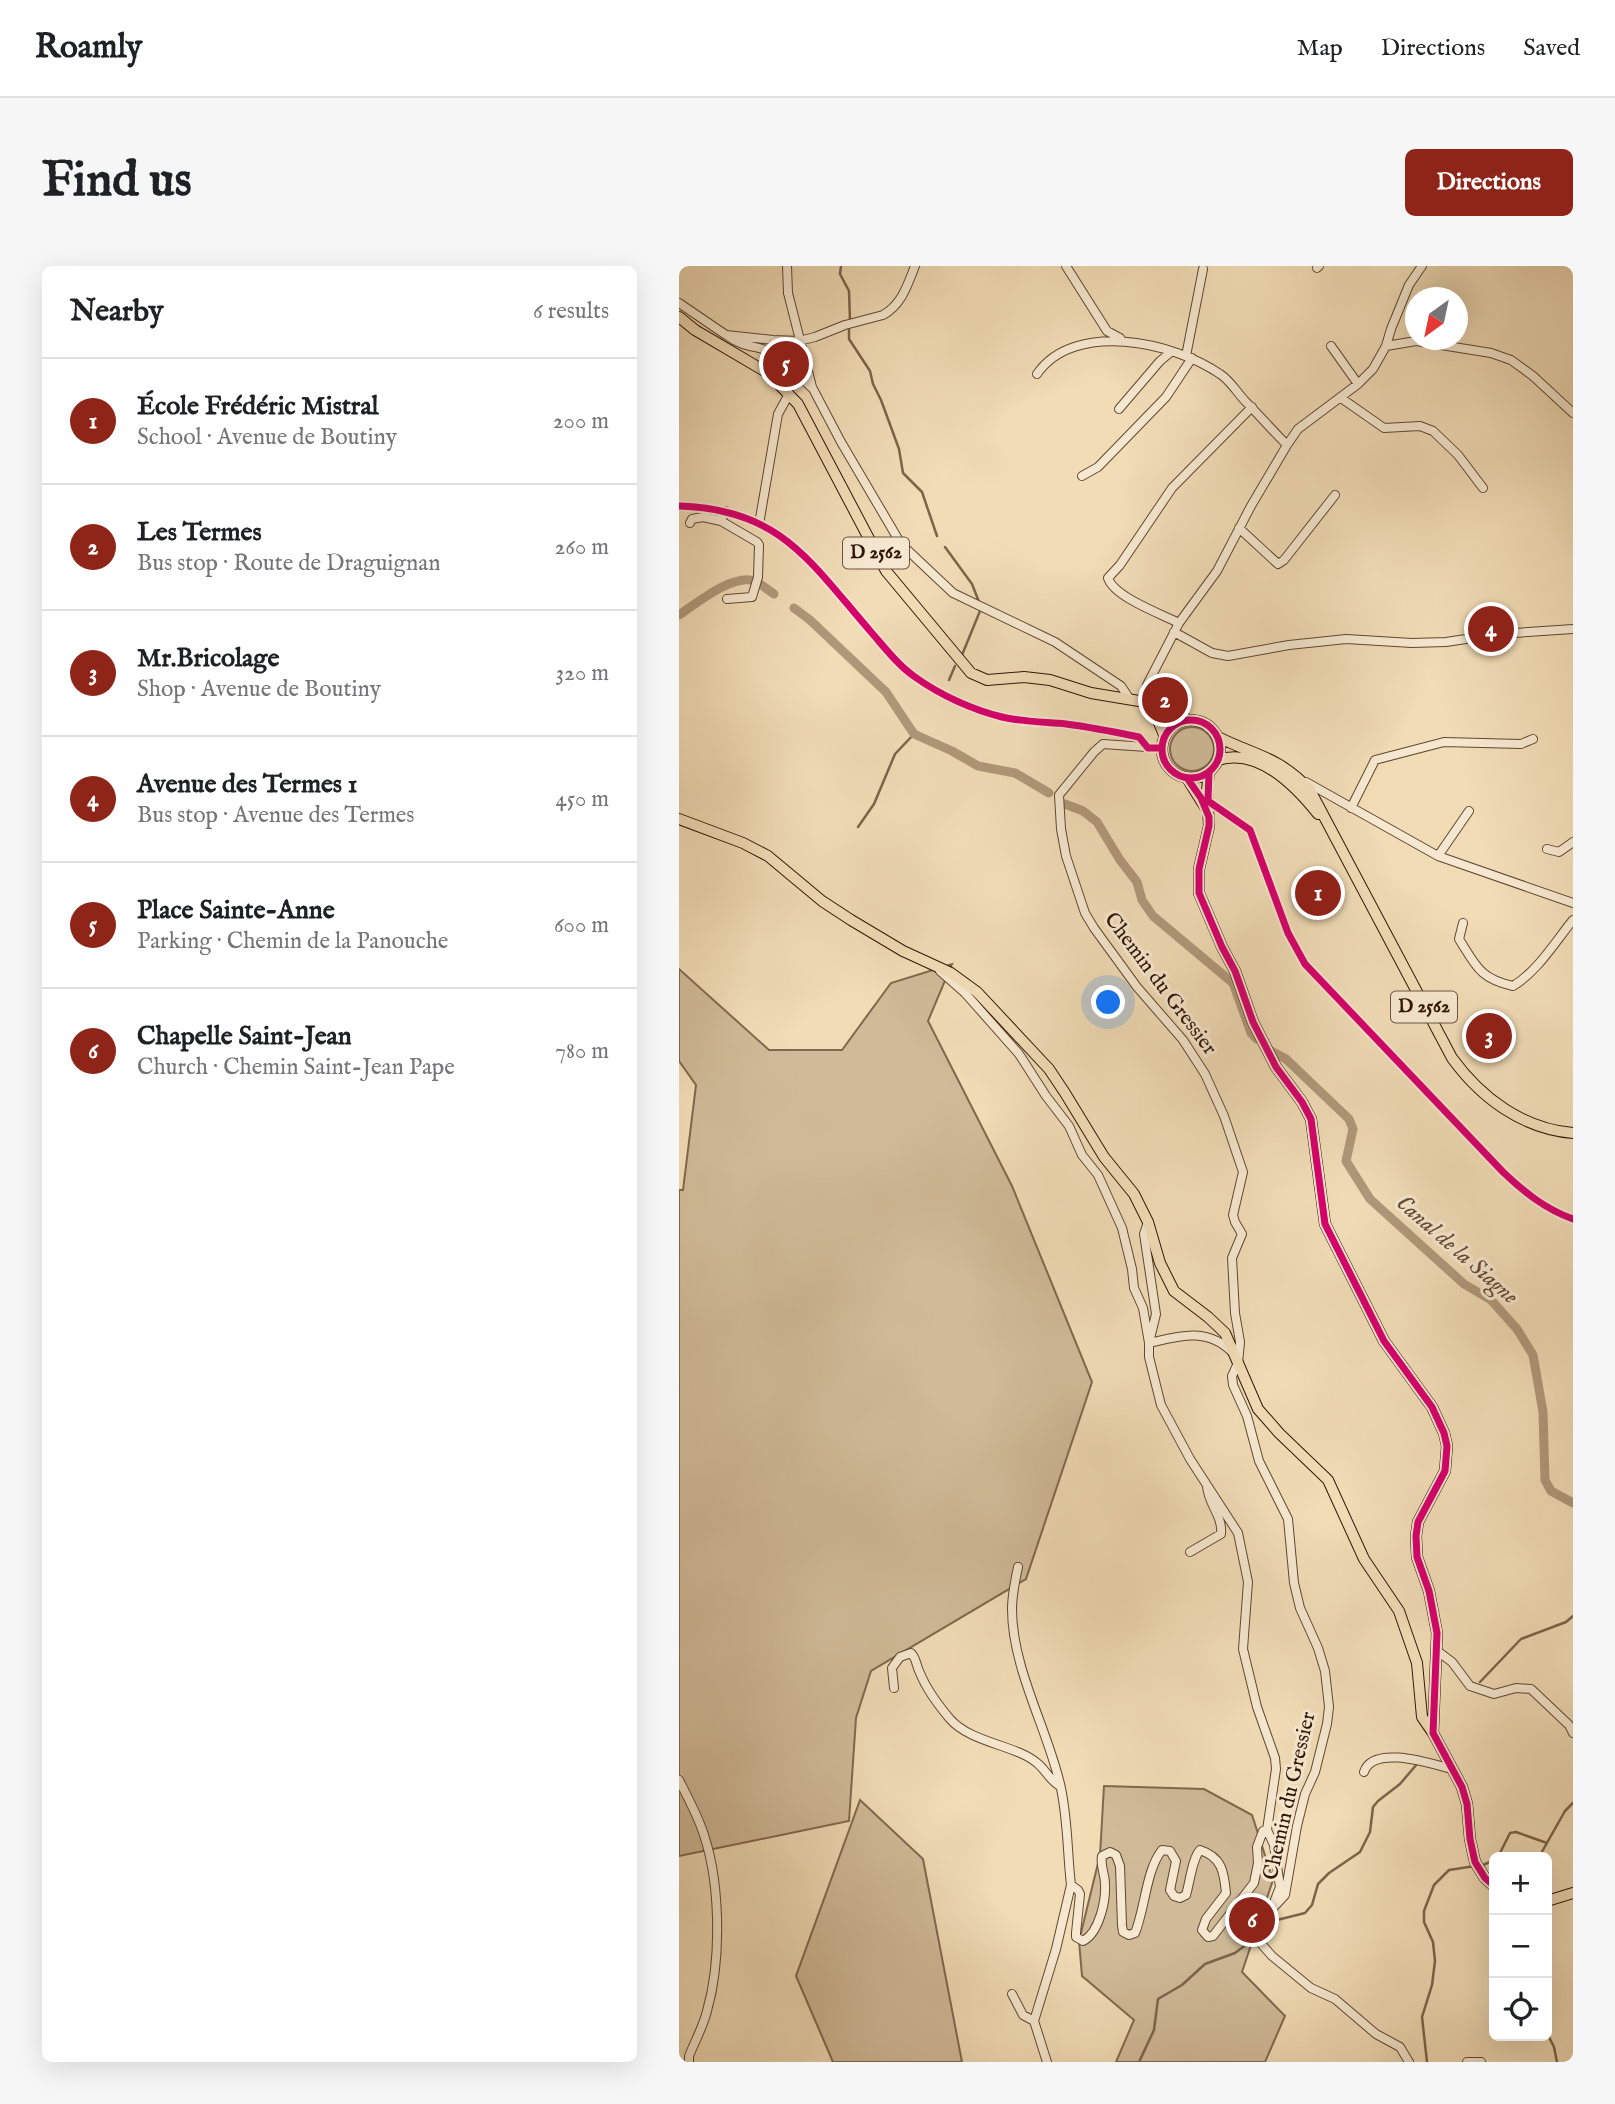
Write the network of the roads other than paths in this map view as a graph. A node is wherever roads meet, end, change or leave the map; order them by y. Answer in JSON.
{"nodes":[{"id":1,"x":787,"y":266,"type":"edge"},
{"id":2,"x":915,"y":266,"type":"edge"},
{"id":3,"x":1066,"y":266,"type":"edge"},
{"id":4,"x":1422,"y":266,"type":"edge"},
{"id":5,"x":1203,"y":269,"type":"dead end"},
{"id":6,"x":679,"y":303,"type":"edge"},
{"id":7,"x":679,"y":317,"type":"edge"},
{"id":8,"x":726,"y":335,"type":"junction"},
{"id":9,"x":1122,"y":340,"type":"junction"},
{"id":10,"x":799,"y":341,"type":"junction"},
{"id":11,"x":1331,"y":346,"type":"dead end"},
{"id":12,"x":1386,"y":346,"type":"junction"},
{"id":13,"x":1171,"y":352,"type":"junction"},
{"id":14,"x":1189,"y":357,"type":"junction"},
{"id":15,"x":1037,"y":374,"type":"dead end"},
{"id":16,"x":1358,"y":384,"type":"junction"},
{"id":17,"x":812,"y":387,"type":"junction"},
{"id":18,"x":789,"y":394,"type":"junction"},
{"id":19,"x":1341,"y":398,"type":"junction"},
{"id":20,"x":1252,"y":407,"type":"junction"},
{"id":21,"x":1119,"y":409,"type":"dead end"},
{"id":22,"x":1573,"y":413,"type":"edge"},
{"id":23,"x":1287,"y":445,"type":"junction"},
{"id":24,"x":1081,"y":476,"type":"dead end"},
{"id":25,"x":1483,"y":488,"type":"dead end"},
{"id":26,"x":1335,"y":495,"type":"dead end"},
{"id":27,"x":679,"y":506,"type":"edge"},
{"id":28,"x":725,"y":512,"type":"junction"},
{"id":29,"x":721,"y":521,"type":"junction"},
{"id":30,"x":689,"y":523,"type":"dead end"},
{"id":31,"x":759,"y":524,"type":"junction"},
{"id":32,"x":1239,"y":528,"type":"junction"},
{"id":33,"x":727,"y":599,"type":"dead end"},
{"id":34,"x":1179,"y":623,"type":"junction"},
{"id":35,"x":1573,"y":629,"type":"edge"},
{"id":36,"x":1174,"y":632,"type":"junction"},
{"id":37,"x":1129,"y":698,"type":"junction"},
{"id":38,"x":1145,"y":702,"type":"junction"},
{"id":39,"x":1187,"y":719,"type":"junction"},
{"id":40,"x":1164,"y":735,"type":"junction"},
{"id":41,"x":1218,"y":737,"type":"junction"},
{"id":42,"x":1533,"y":738,"type":"dead end"},
{"id":43,"x":1148,"y":748,"type":"junction"},
{"id":44,"x":1161,"y":748,"type":"junction"},
{"id":45,"x":1218,"y":760,"type":"junction"},
{"id":46,"x":1289,"y":769,"type":"junction"},
{"id":47,"x":1209,"y":772,"type":"junction"},
{"id":48,"x":1279,"y":774,"type":"junction"},
{"id":49,"x":1187,"y":778,"type":"junction"},
{"id":50,"x":1310,"y":790,"type":"junction"},
{"id":51,"x":1321,"y":792,"type":"junction"},
{"id":52,"x":1351,"y":808,"type":"junction"},
{"id":53,"x":1469,"y":811,"type":"dead end"},
{"id":54,"x":1209,"y":817,"type":"junction"},
{"id":55,"x":679,"y":820,"type":"edge"},
{"id":56,"x":1328,"y":826,"type":"junction"},
{"id":57,"x":1573,"y":842,"type":"edge"},
{"id":58,"x":1547,"y":849,"type":"dead end"},
{"id":59,"x":1438,"y":856,"type":"junction"},
{"id":60,"x":1573,"y":902,"type":"edge"},
{"id":61,"x":1573,"y":920,"type":"edge"},
{"id":62,"x":1463,"y":923,"type":"dead end"},
{"id":63,"x":933,"y":964,"type":"junction"},
{"id":64,"x":1573,"y":1133,"type":"edge"},
{"id":65,"x":1148,"y":1222,"type":"junction"},
{"id":66,"x":1149,"y":1343,"type":"junction"},
{"id":67,"x":1236,"y":1358,"type":"junction"},
{"id":68,"x":1207,"y":1483,"type":"junction"},
{"id":69,"x":1190,"y":1552,"type":"dead end"},
{"id":70,"x":1018,"y":1567,"type":"dead end"},
{"id":71,"x":1436,"y":1650,"type":"junction"},
{"id":72,"x":894,"y":1688,"type":"dead end"},
{"id":73,"x":1573,"y":1732,"type":"edge"},
{"id":74,"x":1433,"y":1733,"type":"junction"},
{"id":75,"x":1452,"y":1769,"type":"junction"},
{"id":76,"x":1364,"y":1772,"type":"dead end"},
{"id":77,"x":679,"y":1780,"type":"edge"},
{"id":78,"x":1060,"y":1786,"type":"junction"},
{"id":79,"x":1267,"y":1830,"type":"junction"},
{"id":80,"x":1489,"y":1882,"type":"edge"},
{"id":81,"x":1071,"y":1885,"type":"junction"},
{"id":82,"x":1573,"y":1893,"type":"edge"},
{"id":83,"x":1552,"y":1899,"type":"edge"},
{"id":84,"x":1271,"y":1910,"type":"junction"},
{"id":85,"x":1012,"y":1994,"type":"dead end"},
{"id":86,"x":1034,"y":2021,"type":"junction"},
{"id":87,"x":689,"y":2062,"type":"edge"},
{"id":88,"x":1047,"y":2062,"type":"edge"},
{"id":89,"x":1409,"y":2062,"type":"edge"},
{"id":90,"x":1467,"y":2062,"type":"edge"},
{"id":91,"x":1481,"y":2062,"type":"edge"}],
"edges":[{"from":1,"to":10,"type":"street"},
{"from":2,"to":10,"type":"street"},
{"from":3,"to":9,"type":"street"},
{"from":4,"to":12,"type":"street"},
{"from":5,"to":14,"type":"street"},
{"from":6,"to":8,"type":"street"},
{"from":7,"to":18,"type":"main road","number":"D 2562"},
{"from":8,"to":10,"type":"street"},
{"from":8,"to":17,"type":"street"},
{"from":9,"to":13,"type":"street"},
{"from":9,"to":15,"type":"street"},
{"from":10,"to":17,"type":"street"},
{"from":11,"to":16,"type":"street"},
{"from":12,"to":16,"type":"street"},
{"from":12,"to":22,"type":"street"},
{"from":13,"to":14,"type":"street"},
{"from":13,"to":21,"type":"street"},
{"from":14,"to":20,"type":"street"},
{"from":14,"to":24,"type":"street"},
{"from":16,"to":19,"type":"street"},
{"from":17,"to":37,"type":"street"},
{"from":18,"to":31,"type":"street"},
{"from":18,"to":37,"type":"main road","number":"D 2562"},
{"from":19,"to":23,"type":"street"},
{"from":19,"to":25,"type":"street"},
{"from":20,"to":23,"type":"street"},
{"from":20,"to":34,"type":"street"},
{"from":23,"to":32,"type":"street"},
{"from":26,"to":32,"type":"street"},
{"from":27,"to":28,"type":"street"},
{"from":28,"to":29,"type":"street"},
{"from":28,"to":31,"type":"street"},
{"from":29,"to":30,"type":"street"},
{"from":29,"to":33,"type":"street"},
{"from":31,"to":43,"type":"street"},
{"from":32,"to":34,"type":"street"},
{"from":34,"to":36,"type":"street"},
{"from":35,"to":36,"type":"street"},
{"from":36,"to":38,"type":"street"},
{"from":37,"to":38,"type":"main road","number":"D 2562"},
{"from":38,"to":39,"type":"main road","number":"D 2562"},
{"from":38,"to":40,"type":"main road"},
{"from":39,"to":40,"type":"main road"},
{"from":39,"to":41,"type":"main road"},
{"from":40,"to":44,"type":"main road"},
{"from":41,"to":45,"type":"main road"},
{"from":41,"to":46,"type":"main road","number":"D 2562"},
{"from":42,"to":52,"type":"street"},
{"from":43,"to":44,"type":"street","name":"Chemin du Gressier"},
{"from":43,"to":67,"type":"street","name":"Chemin du Gressier"},
{"from":44,"to":49,"type":"main road"},
{"from":45,"to":47,"type":"main road"},
{"from":45,"to":48,"type":"main road","number":"D 2562"},
{"from":46,"to":50,"type":"main road","number":"D 2562"},
{"from":46,"to":51,"type":"street"},
{"from":47,"to":49,"type":"main road"},
{"from":47,"to":54,"type":"main road"},
{"from":48,"to":50,"type":"street"},
{"from":48,"to":56,"type":"main road","number":"D 2562"},
{"from":49,"to":54,"type":"main road"},
{"from":50,"to":51,"type":"street"},
{"from":50,"to":56,"type":"main road","number":"D 2562"},
{"from":51,"to":52,"type":"street"},
{"from":52,"to":59,"type":"street"},
{"from":53,"to":59,"type":"street"},
{"from":54,"to":71,"type":"main road"},
{"from":55,"to":63,"type":"main road"},
{"from":56,"to":64,"type":"main road","number":"D 2562"},
{"from":57,"to":58,"type":"street"},
{"from":59,"to":60,"type":"street"},
{"from":61,"to":62,"type":"street"},
{"from":63,"to":65,"type":"main road"},
{"from":63,"to":66,"type":"street"},
{"from":65,"to":66,"type":"street"},
{"from":65,"to":67,"type":"main road"},
{"from":66,"to":67,"type":"street"},
{"from":66,"to":68,"type":"street"},
{"from":67,"to":74,"type":"main road"},
{"from":67,"to":84,"type":"street","name":"Chemin du Gressier"},
{"from":68,"to":69,"type":"street"},
{"from":68,"to":79,"type":"street"},
{"from":70,"to":78,"type":"street"},
{"from":71,"to":73,"type":"street"},
{"from":71,"to":74,"type":"main road"},
{"from":72,"to":78,"type":"street"},
{"from":74,"to":75,"type":"main road"},
{"from":75,"to":76,"type":"street"},
{"from":75,"to":80,"type":"main road"},
{"from":77,"to":87,"type":"street"},
{"from":78,"to":81,"type":"street"},
{"from":79,"to":81,"type":"street"},
{"from":79,"to":84,"type":"street"},
{"from":81,"to":86,"type":"street"},
{"from":82,"to":83,"type":"main road"},
{"from":84,"to":89,"type":"street"},
{"from":85,"to":86,"type":"street"},
{"from":86,"to":88,"type":"street"},
{"from":90,"to":91,"type":"street"}]}
